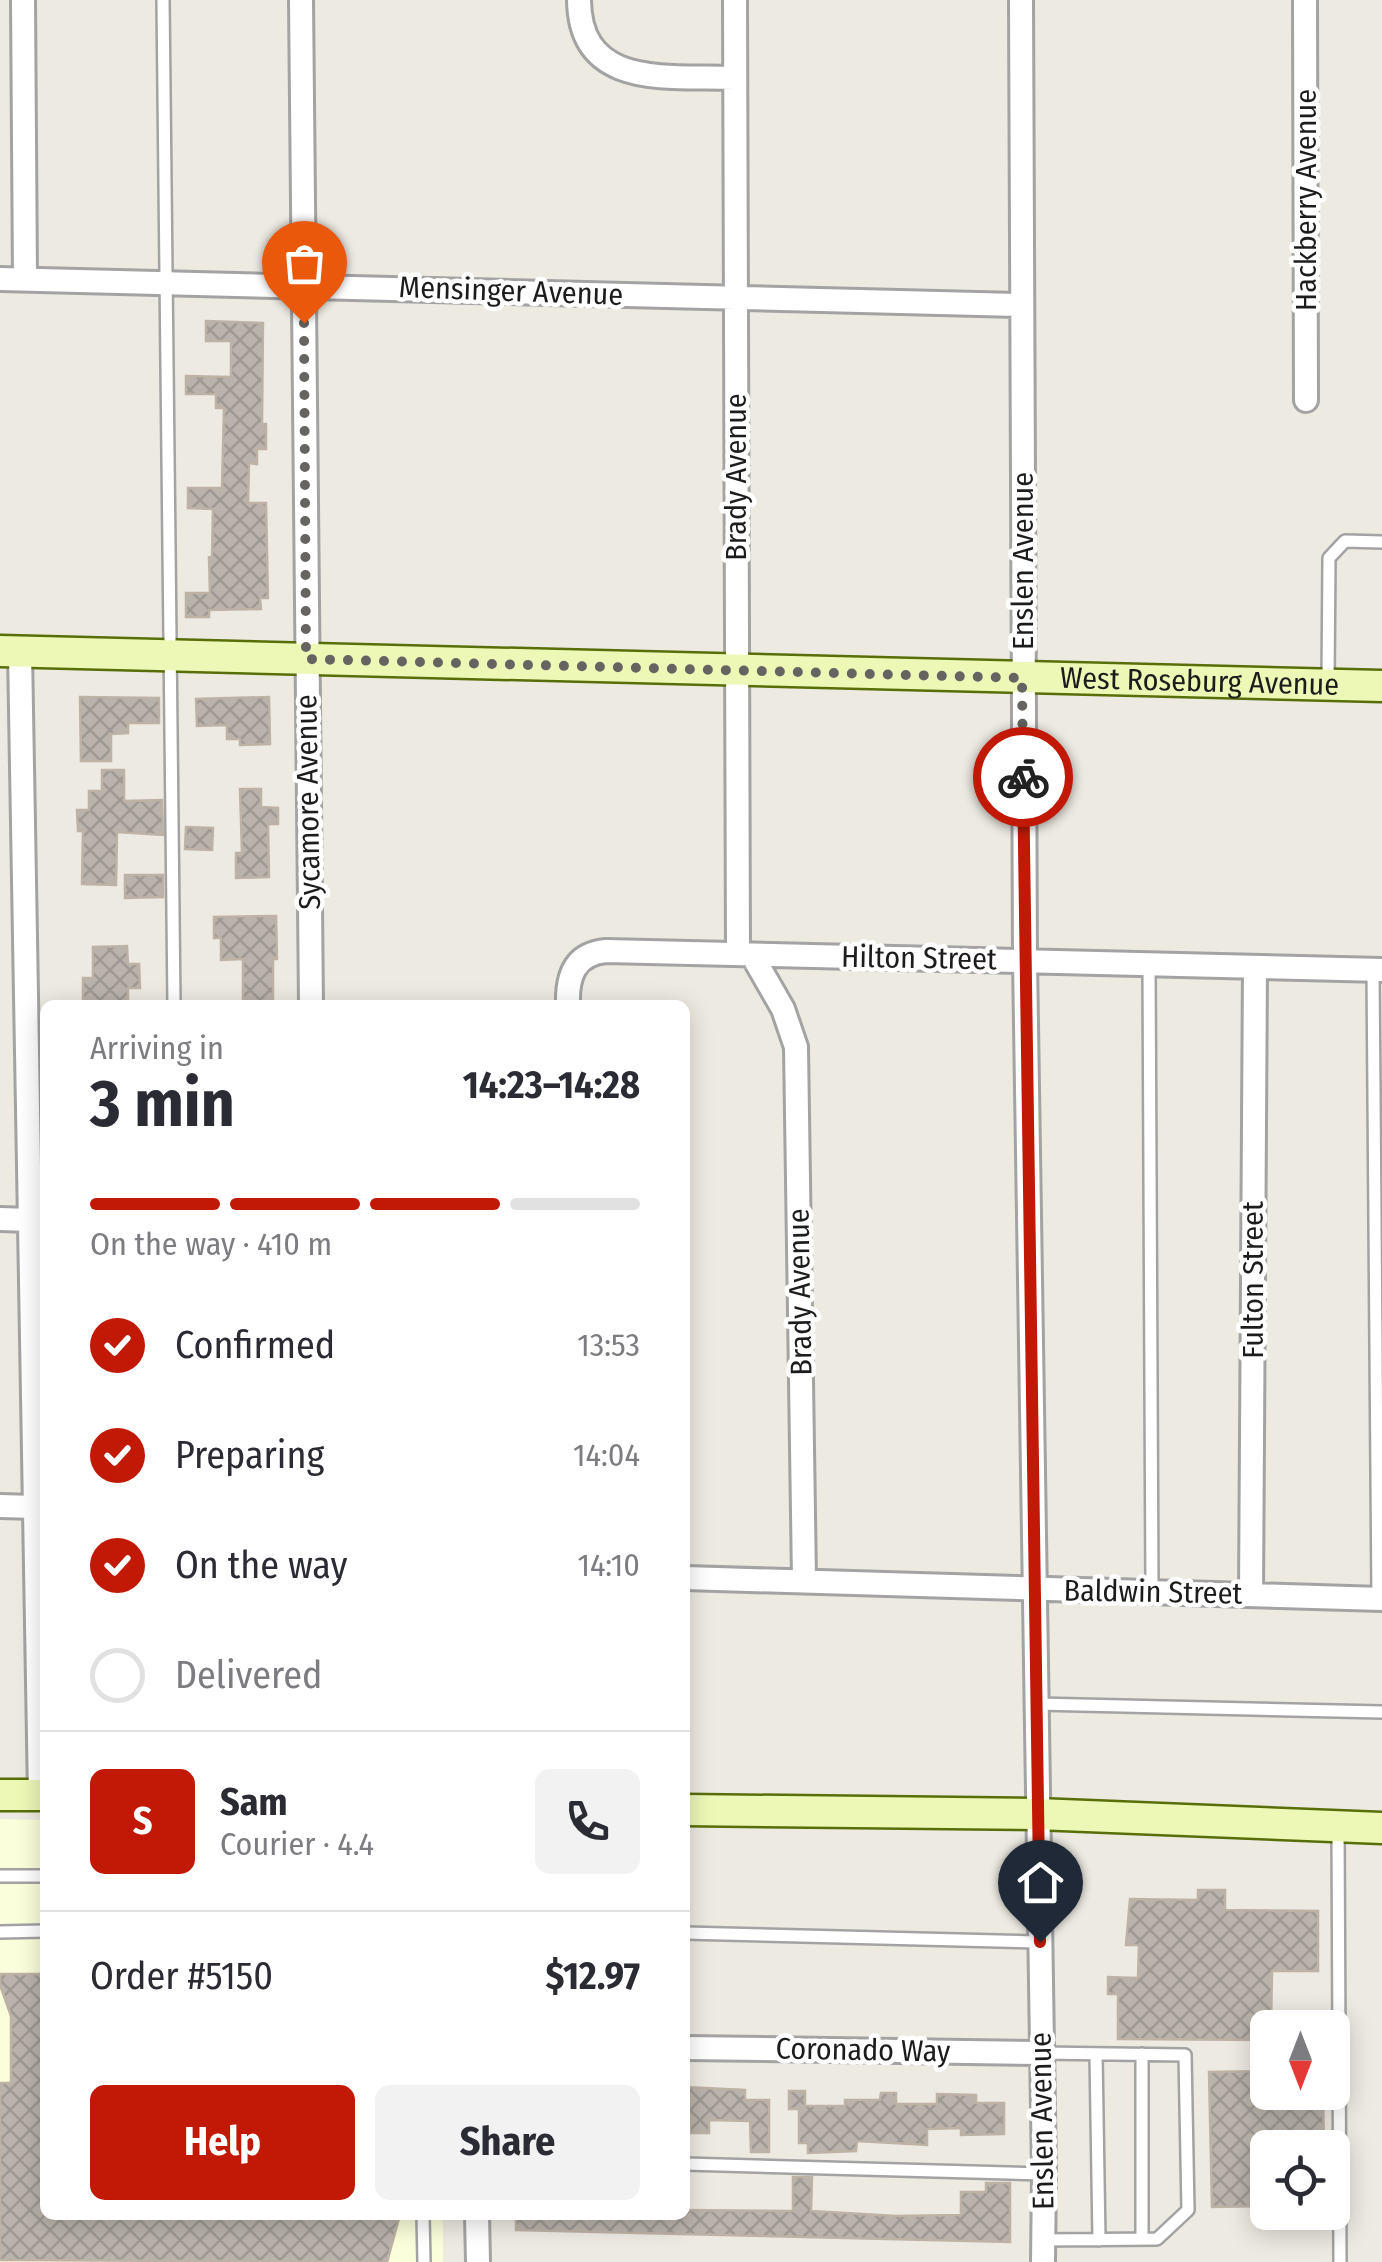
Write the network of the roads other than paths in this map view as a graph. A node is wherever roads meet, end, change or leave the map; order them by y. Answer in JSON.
{"nodes":[{"id":1,"x":23,"y":0,"type":"edge"},
{"id":2,"x":162,"y":0,"type":"edge"},
{"id":3,"x":301,"y":0,"type":"edge"},
{"id":4,"x":579,"y":0,"type":"edge"},
{"id":5,"x":735,"y":0,"type":"edge"},
{"id":6,"x":1021,"y":0,"type":"edge"},
{"id":7,"x":1305,"y":0,"type":"edge"},
{"id":8,"x":735,"y":78,"type":"junction"},
{"id":9,"x":0,"y":278,"type":"edge"},
{"id":10,"x":25,"y":279,"type":"junction"},
{"id":11,"x":166,"y":282,"type":"junction"},
{"id":12,"x":304,"y":286,"type":"junction"},
{"id":13,"x":736,"y":297,"type":"junction"},
{"id":14,"x":1022,"y":305,"type":"junction"},
{"id":15,"x":1306,"y":400,"type":"dead end"},
{"id":16,"x":1382,"y":542,"type":"edge"},
{"id":17,"x":10,"y":651,"type":"edge"},
{"id":18,"x":170,"y":656,"type":"junction"},
{"id":19,"x":306,"y":659,"type":"junction"},
{"id":20,"x":736,"y":670,"type":"junction"},
{"id":21,"x":1022,"y":678,"type":"junction"},
{"id":22,"x":1328,"y":685,"type":"junction"},
{"id":23,"x":1382,"y":686,"type":"edge"},
{"id":24,"x":0,"y":935,"type":"edge"},
{"id":25,"x":25,"y":935,"type":"junction"},
{"id":26,"x":745,"y":954,"type":"junction"},
{"id":27,"x":1025,"y":960,"type":"junction"},
{"id":28,"x":1149,"y":964,"type":"junction"},
{"id":29,"x":1256,"y":967,"type":"junction"},
{"id":30,"x":1377,"y":970,"type":"edge"},
{"id":31,"x":174,"y":1000,"type":"edge"},
{"id":32,"x":311,"y":1000,"type":"edge"},
{"id":33,"x":568,"y":1000,"type":"edge"},
{"id":34,"x":0,"y":1219,"type":"edge"},
{"id":35,"x":30,"y":1220,"type":"junction"},
{"id":36,"x":0,"y":1506,"type":"edge"},
{"id":37,"x":35,"y":1507,"type":"junction"},
{"id":38,"x":690,"y":1578,"type":"edge"},
{"id":39,"x":804,"y":1580,"type":"junction"},
{"id":40,"x":1034,"y":1590,"type":"junction"},
{"id":41,"x":1152,"y":1592,"type":"junction"},
{"id":42,"x":1251,"y":1594,"type":"junction"},
{"id":43,"x":1380,"y":1599,"type":"edge"},
{"id":44,"x":1037,"y":1704,"type":"junction"},
{"id":45,"x":1382,"y":1712,"type":"edge"},
{"id":46,"x":40,"y":1713,"type":"edge"},
{"id":47,"x":0,"y":1795,"type":"edge"},
{"id":48,"x":40,"y":1795,"type":"edge"},
{"id":49,"x":690,"y":1810,"type":"edge"},
{"id":50,"x":1038,"y":1814,"type":"junction"},
{"id":51,"x":1338,"y":1826,"type":"junction"},
{"id":52,"x":1382,"y":1828,"type":"edge"},
{"id":53,"x":0,"y":1876,"type":"edge"},
{"id":54,"x":40,"y":1876,"type":"edge"},
{"id":55,"x":40,"y":1931,"type":"edge"},
{"id":56,"x":0,"y":1932,"type":"edge"},
{"id":57,"x":690,"y":1933,"type":"edge"},
{"id":58,"x":1040,"y":1942,"type":"junction"},
{"id":59,"x":690,"y":2048,"type":"edge"},
{"id":60,"x":1041,"y":2053,"type":"junction"},
{"id":61,"x":1096,"y":2054,"type":"junction"},
{"id":62,"x":1142,"y":2054,"type":"junction"},
{"id":63,"x":690,"y":2164,"type":"edge"},
{"id":64,"x":1044,"y":2174,"type":"junction"},
{"id":65,"x":423,"y":2220,"type":"edge"},
{"id":66,"x":477,"y":2220,"type":"edge"},
{"id":67,"x":1142,"y":2239,"type":"junction"},
{"id":68,"x":1099,"y":2240,"type":"junction"},
{"id":69,"x":1043,"y":2251,"type":"edge"},
{"id":70,"x":424,"y":2262,"type":"edge"},
{"id":71,"x":478,"y":2262,"type":"edge"},
{"id":72,"x":1340,"y":2262,"type":"edge"}],
"edges":[{"from":1,"to":10,"type":"street"},
{"from":2,"to":11,"type":"lane"},
{"from":3,"to":12,"type":"street","name":"Sycamore Avenue"},
{"from":4,"to":8,"type":"street"},
{"from":5,"to":8,"type":"street","name":"Brady Avenue"},
{"from":6,"to":14,"type":"street","name":"Enslen Avenue"},
{"from":7,"to":15,"type":"street","name":"Hackberry Avenue"},
{"from":8,"to":13,"type":"street","name":"Brady Avenue"},
{"from":9,"to":10,"type":"street","name":"Mensinger Avenue"},
{"from":10,"to":11,"type":"street","name":"Mensinger Avenue"},
{"from":11,"to":12,"type":"street","name":"Mensinger Avenue"},
{"from":11,"to":18,"type":"lane"},
{"from":12,"to":13,"type":"street","name":"Mensinger Avenue"},
{"from":12,"to":19,"type":"street","name":"Sycamore Avenue"},
{"from":13,"to":14,"type":"street","name":"Mensinger Avenue"},
{"from":13,"to":20,"type":"street","name":"Brady Avenue"},
{"from":14,"to":21,"type":"street","name":"Enslen Avenue"},
{"from":16,"to":22,"type":"lane"},
{"from":17,"to":18,"type":"street","name":"West Roseburg Avenue"},
{"from":17,"to":25,"type":"street"},
{"from":18,"to":19,"type":"street","name":"West Roseburg Avenue"},
{"from":18,"to":31,"type":"lane"},
{"from":19,"to":20,"type":"street","name":"West Roseburg Avenue"},
{"from":19,"to":32,"type":"street","name":"Sycamore Avenue"},
{"from":20,"to":21,"type":"street","name":"West Roseburg Avenue"},
{"from":20,"to":26,"type":"street","name":"Brady Avenue"},
{"from":21,"to":22,"type":"street","name":"West Roseburg Avenue"},
{"from":21,"to":27,"type":"street","name":"Enslen Avenue"},
{"from":22,"to":23,"type":"street","name":"West Roseburg Avenue"},
{"from":24,"to":25,"type":"street"},
{"from":25,"to":35,"type":"street"},
{"from":26,"to":27,"type":"street","name":"Hilton Street"},
{"from":26,"to":33,"type":"street","name":"Hilton Street"},
{"from":26,"to":39,"type":"street","name":"Brady Avenue"},
{"from":27,"to":28,"type":"street","name":"Hilton Street"},
{"from":27,"to":40,"type":"street","name":"Enslen Avenue"},
{"from":28,"to":29,"type":"street","name":"Hilton Street"},
{"from":28,"to":41,"type":"lane"},
{"from":29,"to":30,"type":"street","name":"Hilton Street"},
{"from":29,"to":42,"type":"street","name":"Fulton Street"},
{"from":30,"to":43,"type":"lane"},
{"from":34,"to":35,"type":"street"},
{"from":35,"to":37,"type":"street"},
{"from":36,"to":37,"type":"street"},
{"from":37,"to":46,"type":"street"},
{"from":38,"to":39,"type":"street","name":"Baldwin Street"},
{"from":39,"to":40,"type":"street","name":"Baldwin Street"},
{"from":40,"to":41,"type":"street","name":"Baldwin Street"},
{"from":40,"to":44,"type":"street","name":"Enslen Avenue"},
{"from":41,"to":42,"type":"street","name":"Baldwin Street"},
{"from":42,"to":43,"type":"street","name":"Baldwin Street"},
{"from":44,"to":45,"type":"lane"},
{"from":44,"to":50,"type":"street","name":"Enslen Avenue"},
{"from":47,"to":48,"type":"street"},
{"from":49,"to":50,"type":"street"},
{"from":50,"to":51,"type":"street"},
{"from":50,"to":58,"type":"street","name":"Enslen Avenue"},
{"from":51,"to":52,"type":"street"},
{"from":51,"to":72,"type":"lane"},
{"from":53,"to":54,"type":"lane"},
{"from":55,"to":56,"type":"lane"},
{"from":57,"to":58,"type":"lane"},
{"from":58,"to":60,"type":"street","name":"Enslen Avenue"},
{"from":59,"to":60,"type":"street","name":"Coronado Way"},
{"from":60,"to":61,"type":"lane"},
{"from":60,"to":64,"type":"street","name":"Enslen Avenue"},
{"from":61,"to":62,"type":"lane"},
{"from":61,"to":68,"type":"lane"},
{"from":62,"to":67,"type":"lane"},
{"from":62,"to":67,"type":"lane"},
{"from":63,"to":64,"type":"lane"},
{"from":64,"to":69,"type":"street","name":"Enslen Avenue"},
{"from":65,"to":70,"type":"lane"},
{"from":66,"to":71,"type":"street"},
{"from":67,"to":68,"type":"lane"},
{"from":68,"to":69,"type":"lane"}]}
